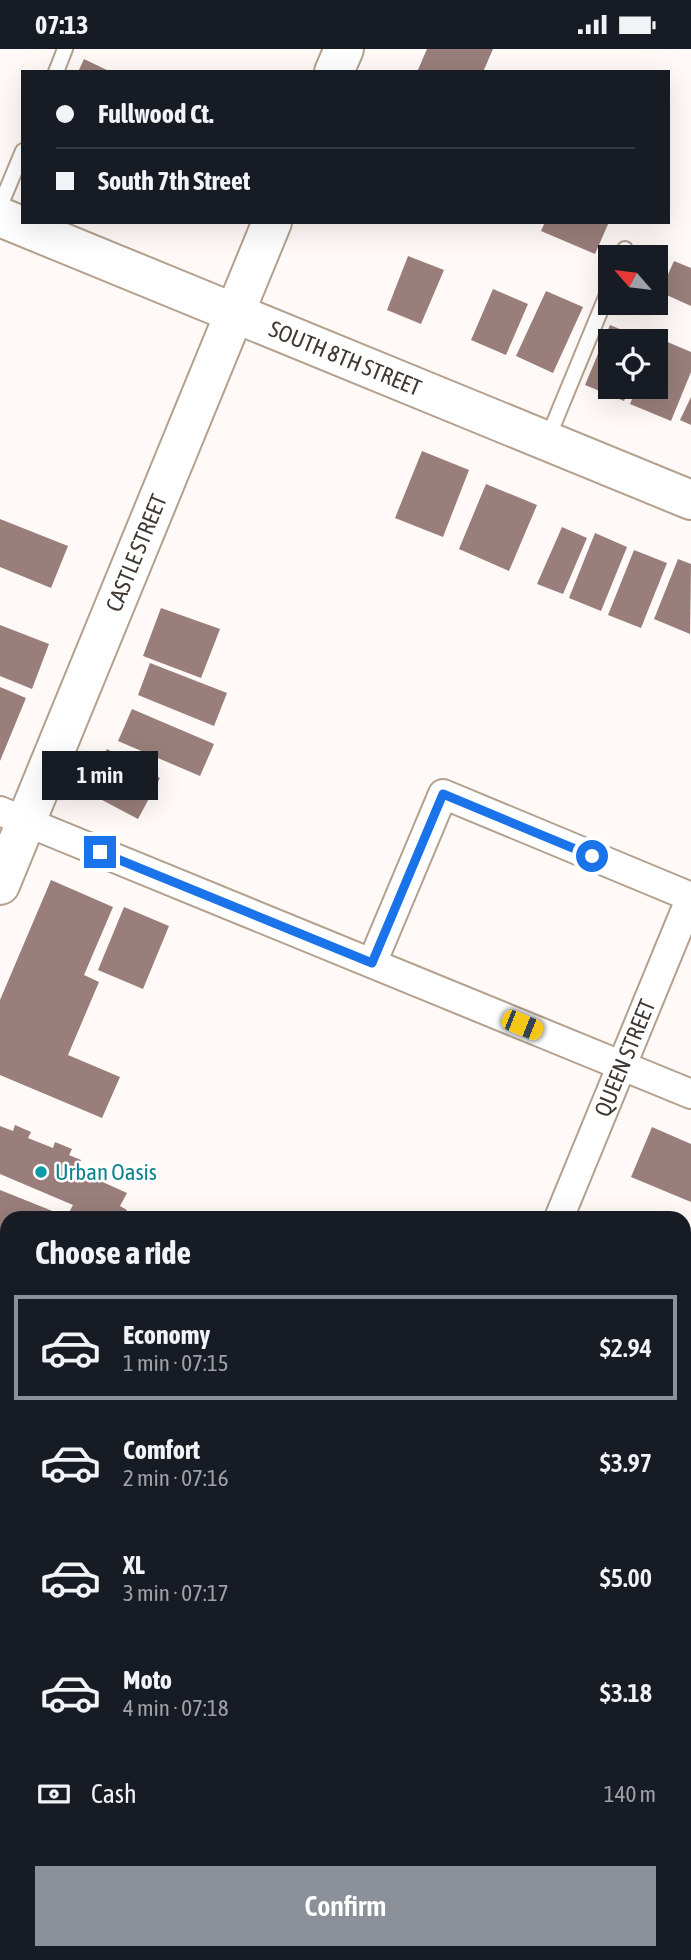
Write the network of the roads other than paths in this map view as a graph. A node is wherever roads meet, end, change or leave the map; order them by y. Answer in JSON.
{"nodes":[{"id":1,"x":65,"y":49,"type":"edge"},
{"id":2,"x":344,"y":49,"type":"edge"},
{"id":3,"x":57,"y":70,"type":"edge"},
{"id":4,"x":335,"y":70,"type":"edge"},
{"id":5,"x":21,"y":156,"type":"edge"},
{"id":6,"x":0,"y":206,"type":"edge"},
{"id":7,"x":0,"y":217,"type":"edge"},
{"id":8,"x":271,"y":224,"type":"edge"},
{"id":9,"x":235,"y":313,"type":"junction"},
{"id":10,"x":598,"y":315,"type":"edge"},
{"id":11,"x":546,"y":441,"type":"junction"},
{"id":12,"x":691,"y":500,"type":"edge"},
{"id":13,"x":13,"y":816,"type":"edge"},
{"id":14,"x":0,"y":885,"type":"edge"},
{"id":15,"x":691,"y":897,"type":"edge"},
{"id":16,"x":372,"y":963,"type":"junction"},
{"id":17,"x":622,"y":1065,"type":"junction"},
{"id":18,"x":691,"y":1094,"type":"edge"},
{"id":19,"x":562,"y":1211,"type":"edge"}],
"edges":[{"from":1,"to":3,"type":"lane"},
{"from":2,"to":4,"type":"street"},
{"from":5,"to":6,"type":"lane"},
{"from":7,"to":9,"type":"street","name":"SOUTH 8TH STREET"},
{"from":8,"to":9,"type":"street","name":"CASTLE STREET"},
{"from":9,"to":11,"type":"street","name":"SOUTH 8TH STREET"},
{"from":9,"to":13,"type":"street","name":"CASTLE STREET"},
{"from":10,"to":11,"type":"lane"},
{"from":11,"to":12,"type":"street","name":"SOUTH 8TH STREET"},
{"from":13,"to":14,"type":"street","name":"CASTLE STREET"},
{"from":13,"to":16,"type":"street"},
{"from":15,"to":16,"type":"street"},
{"from":15,"to":17,"type":"street","name":"QUEEN STREET"},
{"from":16,"to":17,"type":"street"},
{"from":17,"to":18,"type":"street"},
{"from":17,"to":19,"type":"street","name":"QUEEN STREET"}]}
